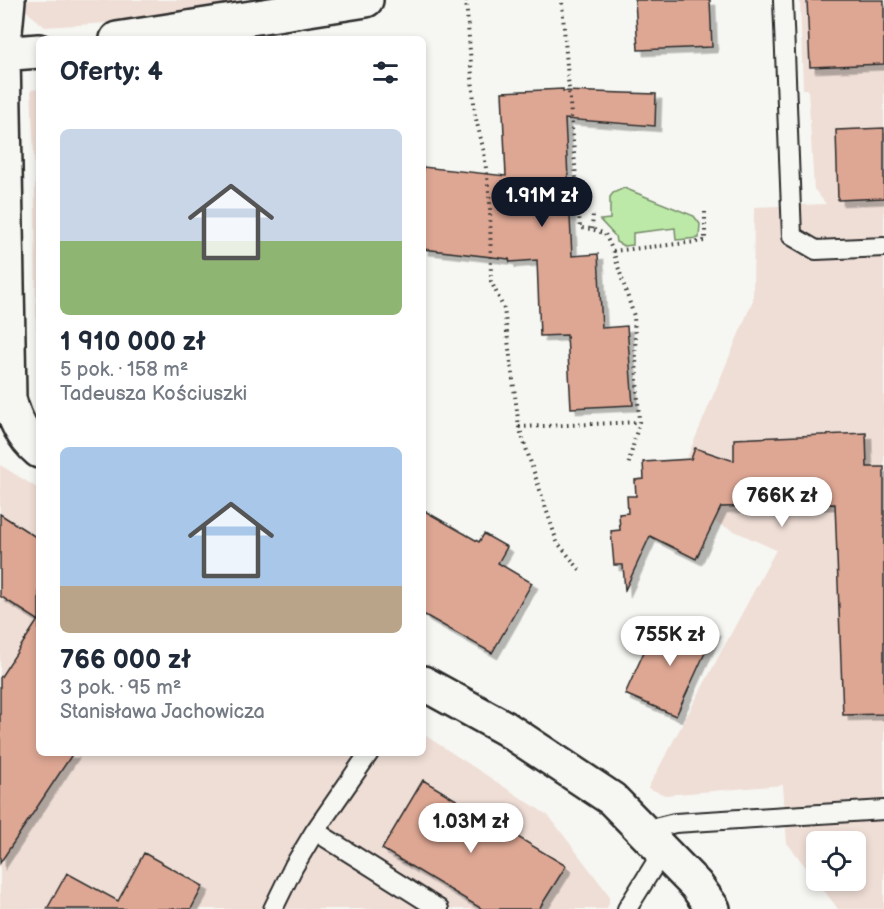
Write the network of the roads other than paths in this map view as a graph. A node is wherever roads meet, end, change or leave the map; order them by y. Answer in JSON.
{"nodes":[{"id":1,"x":8,"y":0,"type":"edge"},
{"id":2,"x":366,"y":0,"type":"edge"},
{"id":3,"x":783,"y":0,"type":"edge"},
{"id":4,"x":136,"y":36,"type":"edge"},
{"id":5,"x":36,"y":51,"type":"edge"},
{"id":6,"x":1,"y":54,"type":"edge"},
{"id":7,"x":884,"y":247,"type":"edge"},
{"id":8,"x":36,"y":448,"type":"edge"},
{"id":9,"x":426,"y":685,"type":"edge"},
{"id":10,"x":367,"y":756,"type":"edge"},
{"id":11,"x":884,"y":810,"type":"edge"},
{"id":12,"x":315,"y":831,"type":"junction"},
{"id":13,"x":653,"y":841,"type":"junction"},
{"id":14,"x":273,"y":909,"type":"edge"},
{"id":15,"x":439,"y":909,"type":"edge"},
{"id":16,"x":627,"y":909,"type":"edge"},
{"id":17,"x":713,"y":909,"type":"edge"}],
"edges":[{"from":1,"to":6,"type":"street"},
{"from":2,"to":4,"type":"street"},
{"from":3,"to":7,"type":"lane"},
{"from":5,"to":6,"type":"street"},
{"from":6,"to":8,"type":"street"},
{"from":9,"to":13,"type":"street"},
{"from":10,"to":12,"type":"lane"},
{"from":11,"to":13,"type":"lane"},
{"from":12,"to":14,"type":"lane"},
{"from":12,"to":15,"type":"lane"},
{"from":13,"to":16,"type":"lane"},
{"from":13,"to":17,"type":"street"}]}
